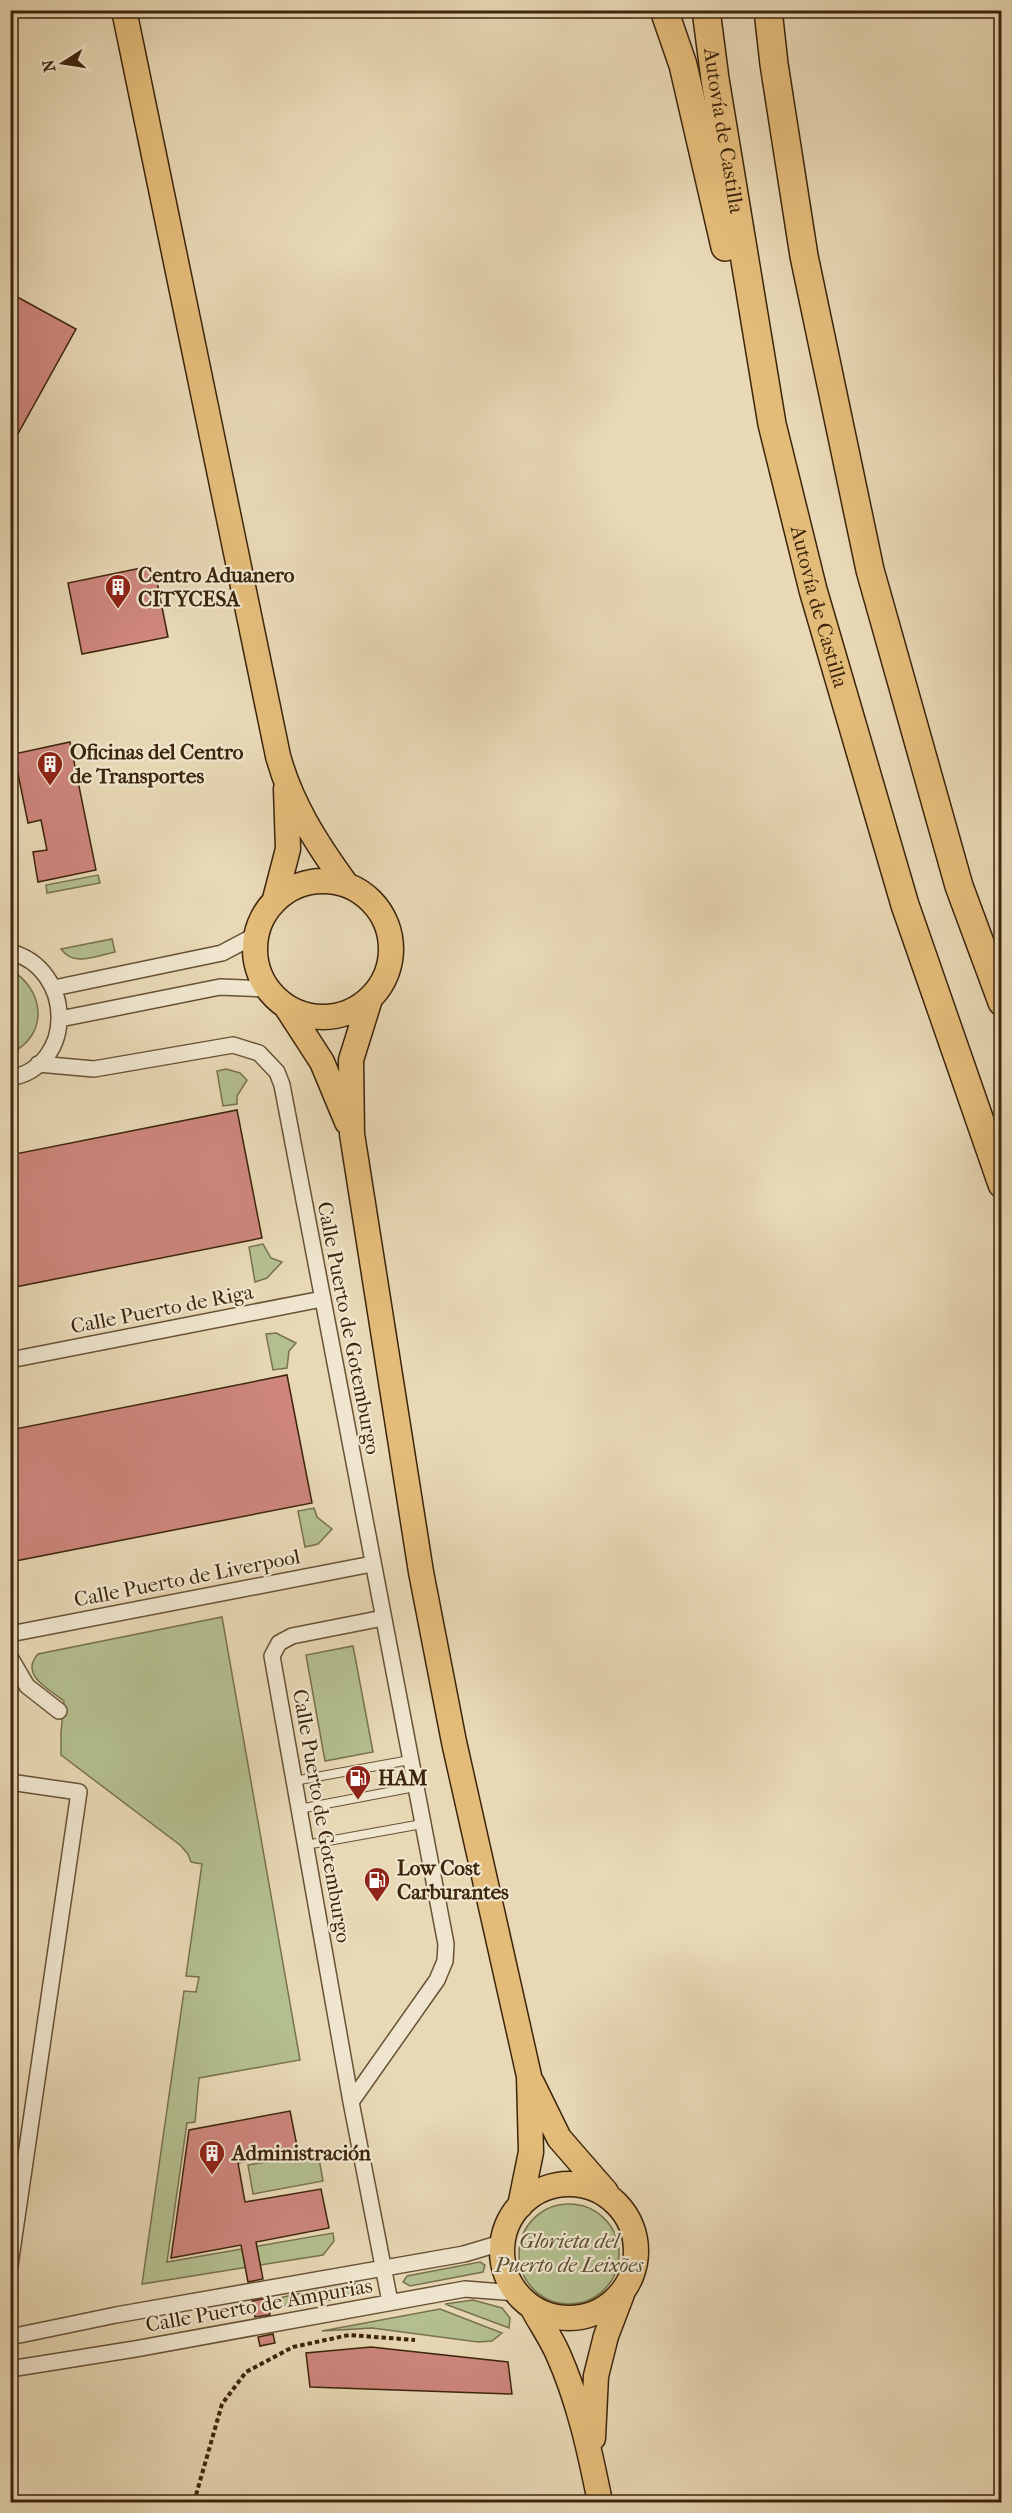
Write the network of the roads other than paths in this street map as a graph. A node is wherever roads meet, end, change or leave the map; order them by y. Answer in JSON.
{"nodes":[{"id":1,"x":124,"y":10,"type":"edge"},
{"id":2,"x":664,"y":10,"type":"edge"},
{"id":3,"x":706,"y":10,"type":"edge"},
{"id":4,"x":768,"y":10,"type":"edge"},
{"id":5,"x":772,"y":424,"type":"junction"},
{"id":6,"x":286,"y":785,"type":"junction"},
{"id":7,"x":346,"y":884,"type":"junction"},
{"id":8,"x":275,"y":899,"type":"junction"},
{"id":9,"x":256,"y":935,"type":"junction"},
{"id":10,"x":10,"y":952,"type":"edge"},
{"id":11,"x":54,"y":988,"type":"junction"},
{"id":12,"x":267,"y":989,"type":"junction"},
{"id":13,"x":370,"y":999,"type":"junction"},
{"id":14,"x":1002,"y":1002,"type":"edge"},
{"id":15,"x":287,"y":1008,"type":"junction"},
{"id":16,"x":60,"y":1019,"type":"junction"},
{"id":17,"x":38,"y":1064,"type":"junction"},
{"id":18,"x":10,"y":1078,"type":"edge"},
{"id":19,"x":352,"y":1134,"type":"junction"},
{"id":20,"x":1002,"y":1184,"type":"edge"},
{"id":21,"x":322,"y":1299,"type":"junction"},
{"id":22,"x":10,"y":1360,"type":"edge"},
{"id":23,"x":372,"y":1564,"type":"junction"},
{"id":24,"x":383,"y":1618,"type":"junction"},
{"id":25,"x":10,"y":1634,"type":"edge"},
{"id":26,"x":10,"y":1657,"type":"edge"},
{"id":27,"x":59,"y":1711,"type":"dead end"},
{"id":28,"x":410,"y":1760,"type":"junction"},
{"id":29,"x":294,"y":1781,"type":"junction"},
{"id":30,"x":10,"y":1782,"type":"edge"},
{"id":31,"x":415,"y":1787,"type":"junction"},
{"id":32,"x":299,"y":1809,"type":"junction"},
{"id":33,"x":422,"y":1824,"type":"junction"},
{"id":34,"x":306,"y":1845,"type":"junction"},
{"id":35,"x":529,"y":2076,"type":"junction"},
{"id":36,"x":351,"y":2103,"type":"junction"},
{"id":37,"x":610,"y":2196,"type":"junction"},
{"id":38,"x":520,"y":2206,"type":"junction"},
{"id":39,"x":501,"y":2243,"type":"junction"},
{"id":40,"x":10,"y":2265,"type":"edge"},
{"id":41,"x":384,"y":2269,"type":"junction"},
{"id":42,"x":622,"y":2294,"type":"junction"},
{"id":43,"x":524,"y":2301,"type":"junction"},
{"id":44,"x":390,"y":2302,"type":"junction"},
{"id":45,"x":10,"y":2337,"type":"edge"},
{"id":46,"x":10,"y":2369,"type":"edge"},
{"id":47,"x":592,"y":2462,"type":"junction"},
{"id":48,"x":600,"y":2502,"type":"edge"}],
"edges":[{"from":1,"to":6,"type":"main road"},
{"from":2,"to":5,"type":"highway"},
{"from":3,"to":5,"type":"highway","name":"Autovía de Castilla"},
{"from":4,"to":14,"type":"highway"},
{"from":5,"to":20,"type":"highway","name":"Autovía de Castilla"},
{"from":6,"to":7,"type":"main road"},
{"from":6,"to":8,"type":"main road"},
{"from":7,"to":8,"type":"main road"},
{"from":7,"to":13,"type":"main road"},
{"from":8,"to":9,"type":"main road"},
{"from":9,"to":11,"type":"street"},
{"from":9,"to":12,"type":"main road"},
{"from":10,"to":11,"type":"street"},
{"from":11,"to":16,"type":"street"},
{"from":12,"to":15,"type":"main road"},
{"from":12,"to":16,"type":"street"},
{"from":13,"to":15,"type":"main road"},
{"from":13,"to":19,"type":"main road"},
{"from":15,"to":19,"type":"main road"},
{"from":16,"to":17,"type":"street"},
{"from":17,"to":18,"type":"street"},
{"from":17,"to":21,"type":"street","name":"Calle Puerto de Gotemburgo"},
{"from":19,"to":35,"type":"main road"},
{"from":21,"to":22,"type":"street","name":"Calle Puerto de Riga"},
{"from":21,"to":23,"type":"street","name":"Calle Puerto de Gotemburgo"},
{"from":23,"to":24,"type":"street","name":"Calle Puerto de Gotemburgo"},
{"from":23,"to":25,"type":"street","name":"Calle Puerto de Liverpool"},
{"from":24,"to":28,"type":"street","name":"Calle Puerto de Gotemburgo"},
{"from":24,"to":29,"type":"street","name":"Calle Puerto de Gotemburgo"},
{"from":26,"to":27,"type":"street"},
{"from":28,"to":29,"type":"lane"},
{"from":28,"to":31,"type":"street","name":"Calle Puerto de Gotemburgo"},
{"from":29,"to":32,"type":"street","name":"Calle Puerto de Gotemburgo"},
{"from":30,"to":40,"type":"street"},
{"from":31,"to":32,"type":"lane"},
{"from":31,"to":33,"type":"street","name":"Calle Puerto de Gotemburgo"},
{"from":32,"to":34,"type":"street","name":"Calle Puerto de Gotemburgo"},
{"from":33,"to":34,"type":"lane"},
{"from":33,"to":36,"type":"street","name":"Calle Puerto de Gotemburgo"},
{"from":34,"to":36,"type":"street","name":"Calle Puerto de Gotemburgo"},
{"from":35,"to":37,"type":"main road"},
{"from":35,"to":38,"type":"main road"},
{"from":36,"to":41,"type":"street","name":"Calle Puerto de Gotemburgo"},
{"from":37,"to":38,"type":"main road"},
{"from":37,"to":42,"type":"main road"},
{"from":38,"to":39,"type":"main road"},
{"from":39,"to":41,"type":"street","name":"Calle Puerto de Ampurias"},
{"from":39,"to":43,"type":"main road"},
{"from":41,"to":44,"type":"street","name":"Calle Puerto de Gotemburgo"},
{"from":41,"to":45,"type":"street","name":"Calle Puerto de Ampurias"},
{"from":42,"to":43,"type":"main road"},
{"from":42,"to":47,"type":"main road"},
{"from":43,"to":44,"type":"street","name":"Calle Puerto de Ampurias"},
{"from":43,"to":47,"type":"main road"},
{"from":44,"to":46,"type":"street","name":"Calle Puerto de Ampurias"},
{"from":47,"to":48,"type":"main road"}]}
